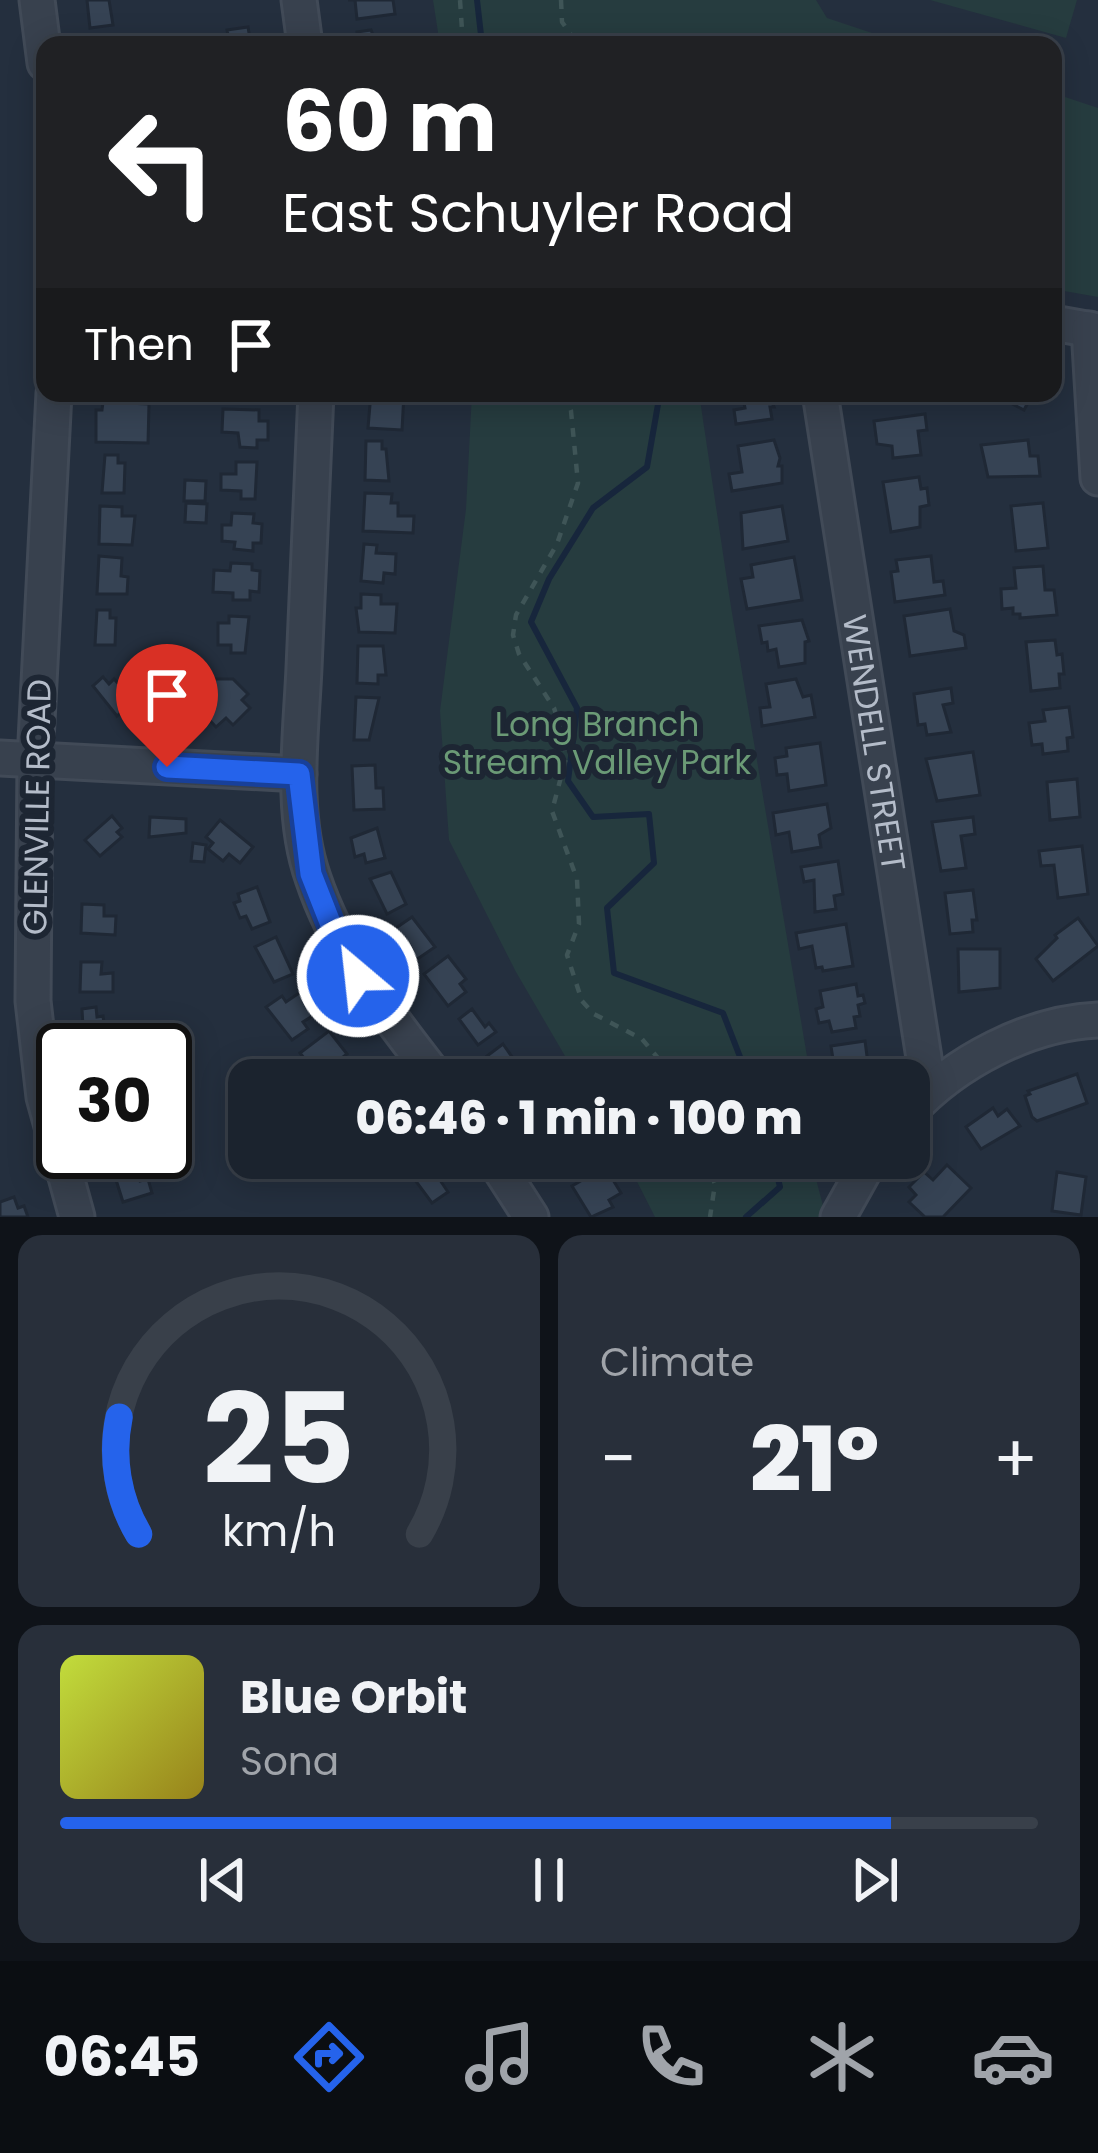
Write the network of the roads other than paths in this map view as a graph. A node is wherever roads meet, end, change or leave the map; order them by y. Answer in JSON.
{"nodes":[{"id":1,"x":37,"y":0,"type":"edge"},
{"id":2,"x":298,"y":0,"type":"edge"},
{"id":3,"x":42,"y":36,"type":"edge"},
{"id":4,"x":304,"y":36,"type":"edge"},
{"id":5,"x":1062,"y":325,"type":"edge"},
{"id":6,"x":1093,"y":330,"type":"edge"},
{"id":7,"x":54,"y":402,"type":"edge"},
{"id":8,"x":316,"y":402,"type":"edge"},
{"id":9,"x":821,"y":402,"type":"edge"},
{"id":10,"x":1098,"y":478,"type":"edge"},
{"id":11,"x":0,"y":758,"type":"edge"},
{"id":12,"x":35,"y":760,"type":"junction"},
{"id":13,"x":299,"y":774,"type":"junction"},
{"id":14,"x":1098,"y":1020,"type":"edge"},
{"id":15,"x":422,"y":1059,"type":"edge"},
{"id":16,"x":913,"y":1059,"type":"edge"},
{"id":17,"x":930,"y":1092,"type":"edge"},
{"id":18,"x":507,"y":1179,"type":"edge"},
{"id":19,"x":859,"y":1179,"type":"edge"},
{"id":20,"x":77,"y":1217,"type":"edge"},
{"id":21,"x":531,"y":1217,"type":"edge"},
{"id":22,"x":838,"y":1217,"type":"edge"}],
"edges":[{"from":1,"to":3,"type":"street"},
{"from":2,"to":4,"type":"street"},
{"from":5,"to":6,"type":"street"},
{"from":6,"to":10,"type":"street"},
{"from":7,"to":12,"type":"street","name":"GLENVILLE ROAD"},
{"from":8,"to":13,"type":"street"},
{"from":9,"to":16,"type":"street","name":"WENDELL STREET"},
{"from":11,"to":12,"type":"street"},
{"from":12,"to":13,"type":"street"},
{"from":12,"to":20,"type":"street","name":"GLENVILLE ROAD"},
{"from":13,"to":15,"type":"street"},
{"from":14,"to":17,"type":"street"},
{"from":18,"to":21,"type":"street"},
{"from":19,"to":22,"type":"street"}]}
